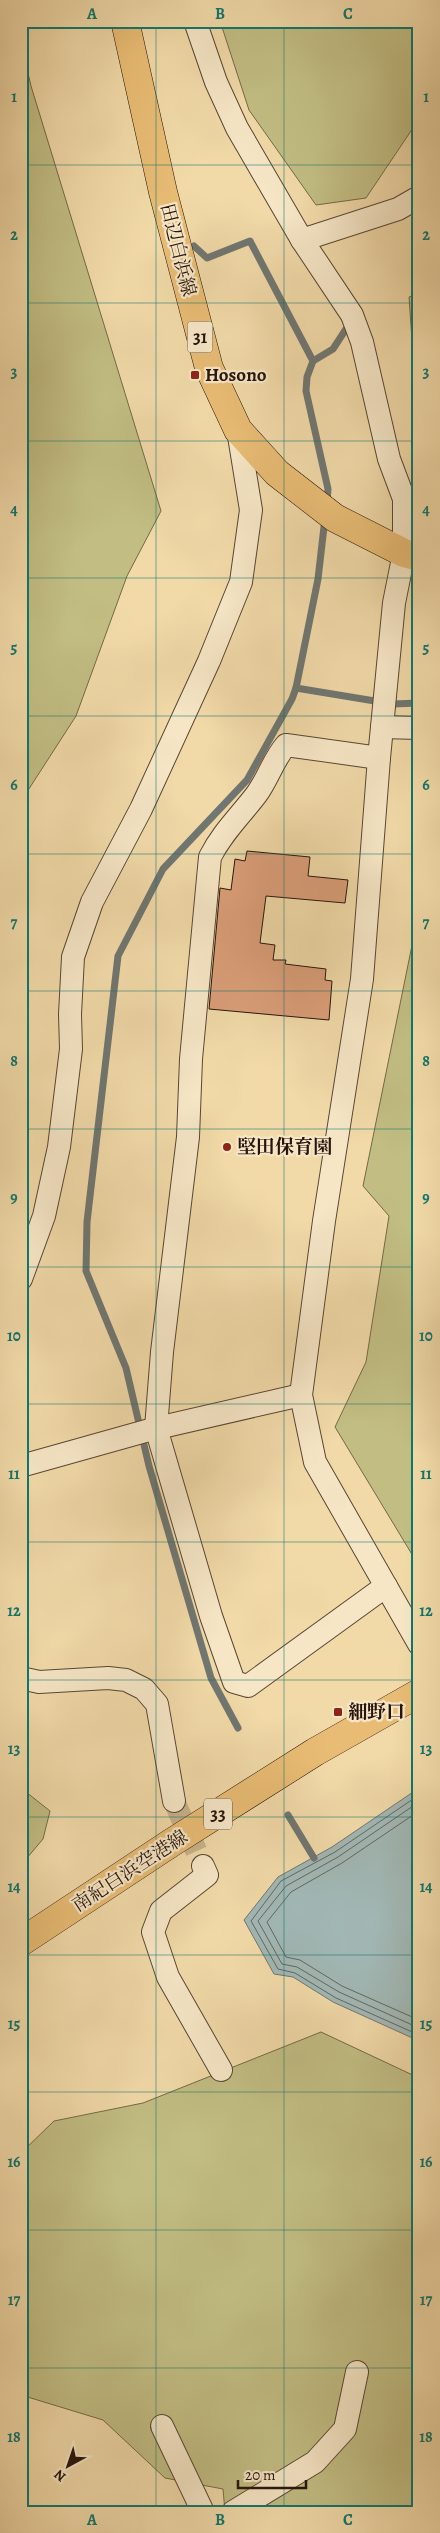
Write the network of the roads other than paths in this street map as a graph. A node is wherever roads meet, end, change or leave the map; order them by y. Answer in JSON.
{"nodes":[{"id":1,"x":125,"y":21,"type":"edge"},
{"id":2,"x":194,"y":21,"type":"edge"},
{"id":3,"x":419,"y":197,"type":"edge"},
{"id":4,"x":302,"y":240,"type":"junction"},
{"id":5,"x":238,"y":430,"type":"junction"},
{"id":6,"x":411,"y":555,"type":"edge"},
{"id":7,"x":382,"y":722,"type":"junction"},
{"id":8,"x":419,"y":728,"type":"edge"},
{"id":9,"x":379,"y":758,"type":"junction"},
{"id":10,"x":21,"y":1279,"type":"edge"},
{"id":11,"x":301,"y":1395,"type":"junction"},
{"id":12,"x":155,"y":1429,"type":"junction"},
{"id":13,"x":21,"y":1466,"type":"edge"},
{"id":14,"x":386,"y":1586,"type":"junction"},
{"id":15,"x":419,"y":1644,"type":"edge"},
{"id":16,"x":21,"y":1678,"type":"edge"},
{"id":17,"x":419,"y":1693,"type":"edge"},
{"id":18,"x":174,"y":1801,"type":"tunnel mouth"},
{"id":19,"x":203,"y":1866,"type":"dead end"},
{"id":20,"x":21,"y":1942,"type":"edge"},
{"id":21,"x":221,"y":2070,"type":"dead end"},
{"id":22,"x":357,"y":2372,"type":"dead end"},
{"id":23,"x":162,"y":2426,"type":"dead end"},
{"id":24,"x":203,"y":2512,"type":"edge"},
{"id":25,"x":233,"y":2512,"type":"edge"}],
"edges":[{"from":1,"to":5,"type":"main road","name":"田辺白浜線","number":"31"},
{"from":2,"to":4,"type":"street"},
{"from":3,"to":4,"type":"street"},
{"from":4,"to":6,"type":"street"},
{"from":5,"to":6,"type":"main road","name":"田辺白浜線","number":"31"},
{"from":5,"to":10,"type":"street"},
{"from":6,"to":7,"type":"street"},
{"from":7,"to":8,"type":"street"},
{"from":7,"to":9,"type":"street"},
{"from":9,"to":11,"type":"street"},
{"from":9,"to":12,"type":"street"},
{"from":11,"to":12,"type":"street"},
{"from":11,"to":14,"type":"street"},
{"from":12,"to":13,"type":"street"},
{"from":12,"to":14,"type":"street"},
{"from":14,"to":15,"type":"street"},
{"from":16,"to":18,"type":"street"},
{"from":17,"to":20,"type":"main road","name":"南紀白浜空港線","number":"33"},
{"from":19,"to":21,"type":"street"},
{"from":22,"to":25,"type":"street"},
{"from":23,"to":24,"type":"street"}]}
